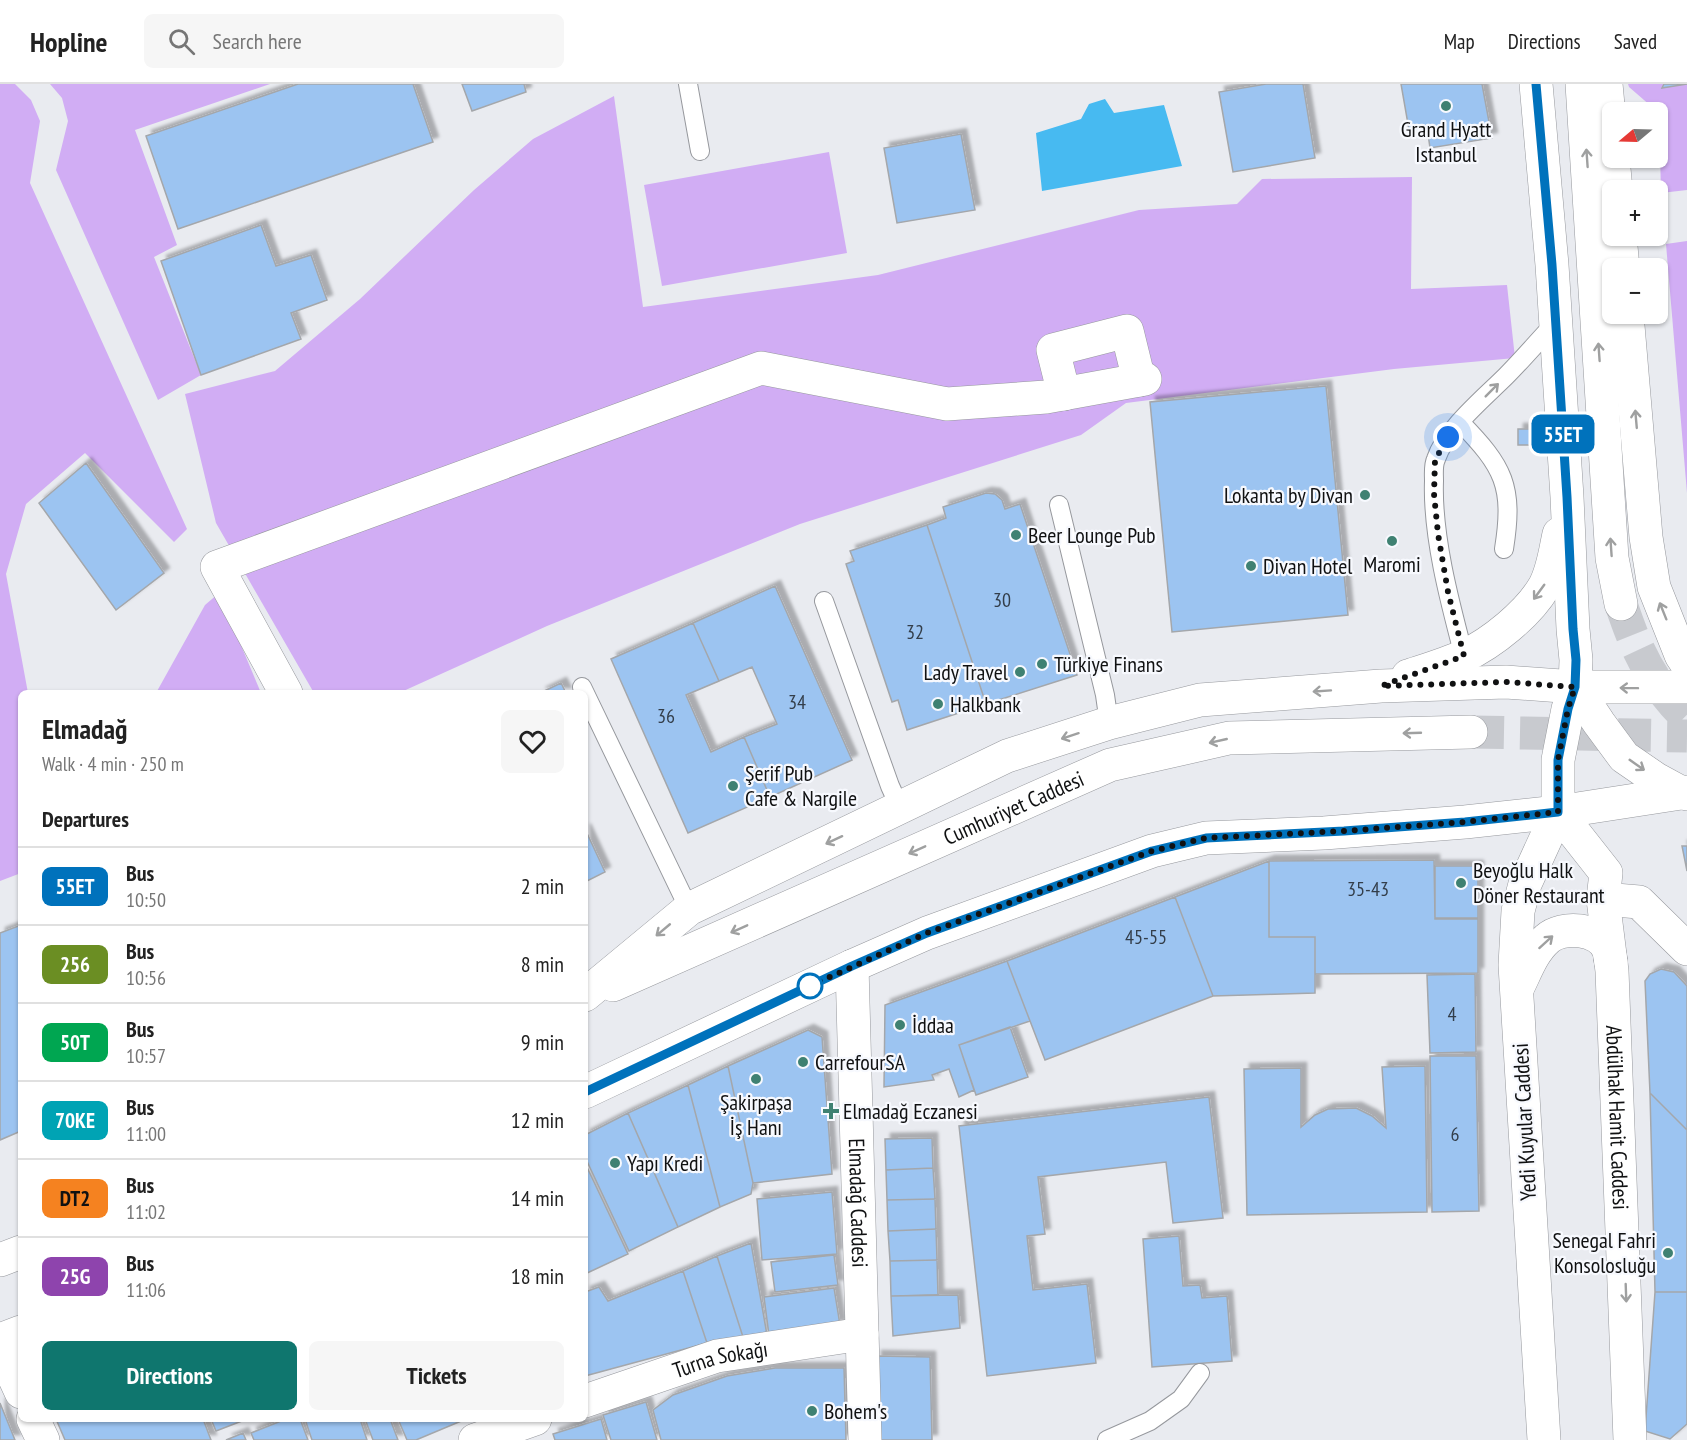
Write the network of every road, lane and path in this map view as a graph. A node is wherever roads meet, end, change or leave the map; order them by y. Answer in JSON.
{"nodes":[{"id":1,"x":688,"y":84,"type":"edge"},
{"id":2,"x":1536,"y":84,"type":"edge"},
{"id":3,"x":1582,"y":84,"type":"edge"},
{"id":4,"x":1606,"y":84,"type":"edge"},
{"id":5,"x":1608,"y":102,"type":"edge"},
{"id":6,"x":700,"y":151,"type":"dead end"},
{"id":7,"x":1556,"y":322,"type":"junction"},
{"id":8,"x":1628,"y":324,"type":"edge"},
{"id":9,"x":1064,"y":394,"type":"junction"},
{"id":10,"x":1460,"y":422,"type":"junction"},
{"id":11,"x":1567,"y":497,"type":"junction"},
{"id":12,"x":1059,"y":505,"type":"dead end"},
{"id":13,"x":1504,"y":549,"type":"dead end"},
{"id":14,"x":824,"y":602,"type":"dead end"},
{"id":15,"x":1621,"y":604,"type":"tunnel mouth"},
{"id":16,"x":1464,"y":656,"type":"junction"},
{"id":17,"x":1687,"y":664,"type":"edge"},
{"id":18,"x":1381,"y":686,"type":"junction"},
{"id":19,"x":582,"y":687,"type":"dead end"},
{"id":20,"x":1575,"y":687,"type":"junction"},
{"id":21,"x":1687,"y":687,"type":"edge"},
{"id":22,"x":284,"y":690,"type":"edge"},
{"id":23,"x":583,"y":690,"type":"edge"},
{"id":24,"x":588,"y":699,"type":"edge"},
{"id":25,"x":1109,"y":723,"type":"junction"},
{"id":26,"x":1471,"y":732,"type":"tunnel mouth"},
{"id":27,"x":1685,"y":793,"type":"edge"},
{"id":28,"x":900,"y":808,"type":"junction"},
{"id":29,"x":1558,"y":812,"type":"junction"},
{"id":30,"x":1603,"y":899,"type":"junction"},
{"id":31,"x":689,"y":909,"type":"junction"},
{"id":32,"x":1687,"y":949,"type":"edge"},
{"id":33,"x":852,"y":966,"type":"junction"},
{"id":34,"x":1612,"y":971,"type":"junction"},
{"id":35,"x":1516,"y":991,"type":"junction"},
{"id":36,"x":588,"y":993,"type":"edge"},
{"id":37,"x":588,"y":995,"type":"edge"},
{"id":38,"x":588,"y":1091,"type":"edge"},
{"id":39,"x":18,"y":1253,"type":"edge"},
{"id":40,"x":0,"y":1260,"type":"edge"},
{"id":41,"x":18,"y":1333,"type":"edge"},
{"id":42,"x":862,"y":1334,"type":"junction"},
{"id":43,"x":0,"y":1340,"type":"edge"},
{"id":44,"x":0,"y":1346,"type":"edge"},
{"id":45,"x":1200,"y":1373,"type":"dead end"},
{"id":46,"x":18,"y":1385,"type":"edge"},
{"id":47,"x":588,"y":1400,"type":"edge"},
{"id":48,"x":34,"y":1422,"type":"edge"},
{"id":49,"x":527,"y":1425,"type":"edge"},
{"id":50,"x":43,"y":1440,"type":"edge"},
{"id":51,"x":475,"y":1440,"type":"edge"},
{"id":52,"x":865,"y":1440,"type":"edge"},
{"id":53,"x":1107,"y":1440,"type":"edge"},
{"id":54,"x":1544,"y":1440,"type":"edge"},
{"id":55,"x":1630,"y":1440,"type":"edge"}],
"edges":[{"from":1,"to":6,"type":"lane"},
{"from":2,"to":7,"type":"main road"},
{"from":15,"to":3,"type":"main road","one_way":true},
{"from":4,"to":5,"type":"main road"},
{"from":10,"to":7,"type":"lane","one_way":true},
{"from":7,"to":11,"type":"main road"},
{"from":17,"to":8,"type":"main road","one_way":true},
{"from":9,"to":9,"type":"main road"},
{"from":9,"to":22,"type":"main road"},
{"from":10,"to":13,"type":"lane"},
{"from":10,"to":16,"type":"lane"},
{"from":11,"to":16,"type":"main road","one_way":true},
{"from":11,"to":20,"type":"main road"},
{"from":12,"to":25,"type":"lane"},
{"from":14,"to":28,"type":"lane"},
{"from":16,"to":18,"type":"main road"},
{"from":18,"to":20,"type":"main road"},
{"from":18,"to":25,"type":"main road","one_way":true},
{"from":19,"to":23,"type":"lane"},
{"from":21,"to":20,"type":"main road","one_way":true},
{"from":20,"to":27,"type":"main road","one_way":true},
{"from":20,"to":29,"type":"main road"},
{"from":24,"to":31,"type":"lane"},
{"from":25,"to":28,"type":"main road","one_way":true},
{"from":26,"to":37,"type":"main road","name":"Cumhuriyet Caddesi","one_way":true},
{"from":27,"to":29,"type":"main road"},
{"from":28,"to":31,"type":"main road","one_way":true},
{"from":29,"to":30,"type":"main road","name":"Abdülhak Hamit Caddesi"},
{"from":29,"to":33,"type":"main road"},
{"from":29,"to":35,"type":"main road","name":"Yedi Kuyular Caddesi"},
{"from":30,"to":32,"type":"main road"},
{"from":30,"to":34,"type":"main road","name":"Abdülhak Hamit Caddesi"},
{"from":31,"to":36,"type":"main road","one_way":true},
{"from":33,"to":38,"type":"main road"},
{"from":33,"to":42,"type":"main road","name":"Elmadağ Caddesi"},
{"from":35,"to":34,"type":"main road","one_way":true},
{"from":34,"to":55,"type":"main road","name":"Abdülhak Hamit Caddesi","one_way":true},
{"from":35,"to":54,"type":"main road","name":"Yedi Kuyular Caddesi"},
{"from":39,"to":40,"type":"main road"},
{"from":41,"to":43,"type":"main road"},
{"from":42,"to":47,"type":"main road","name":"Turna Sokağı"},
{"from":42,"to":52,"type":"main road","name":"Elmadağ Caddesi"},
{"from":44,"to":46,"type":"main road"},
{"from":45,"to":53,"type":"lane"},
{"from":48,"to":50,"type":"main road"},
{"from":49,"to":51,"type":"main road"}]}
